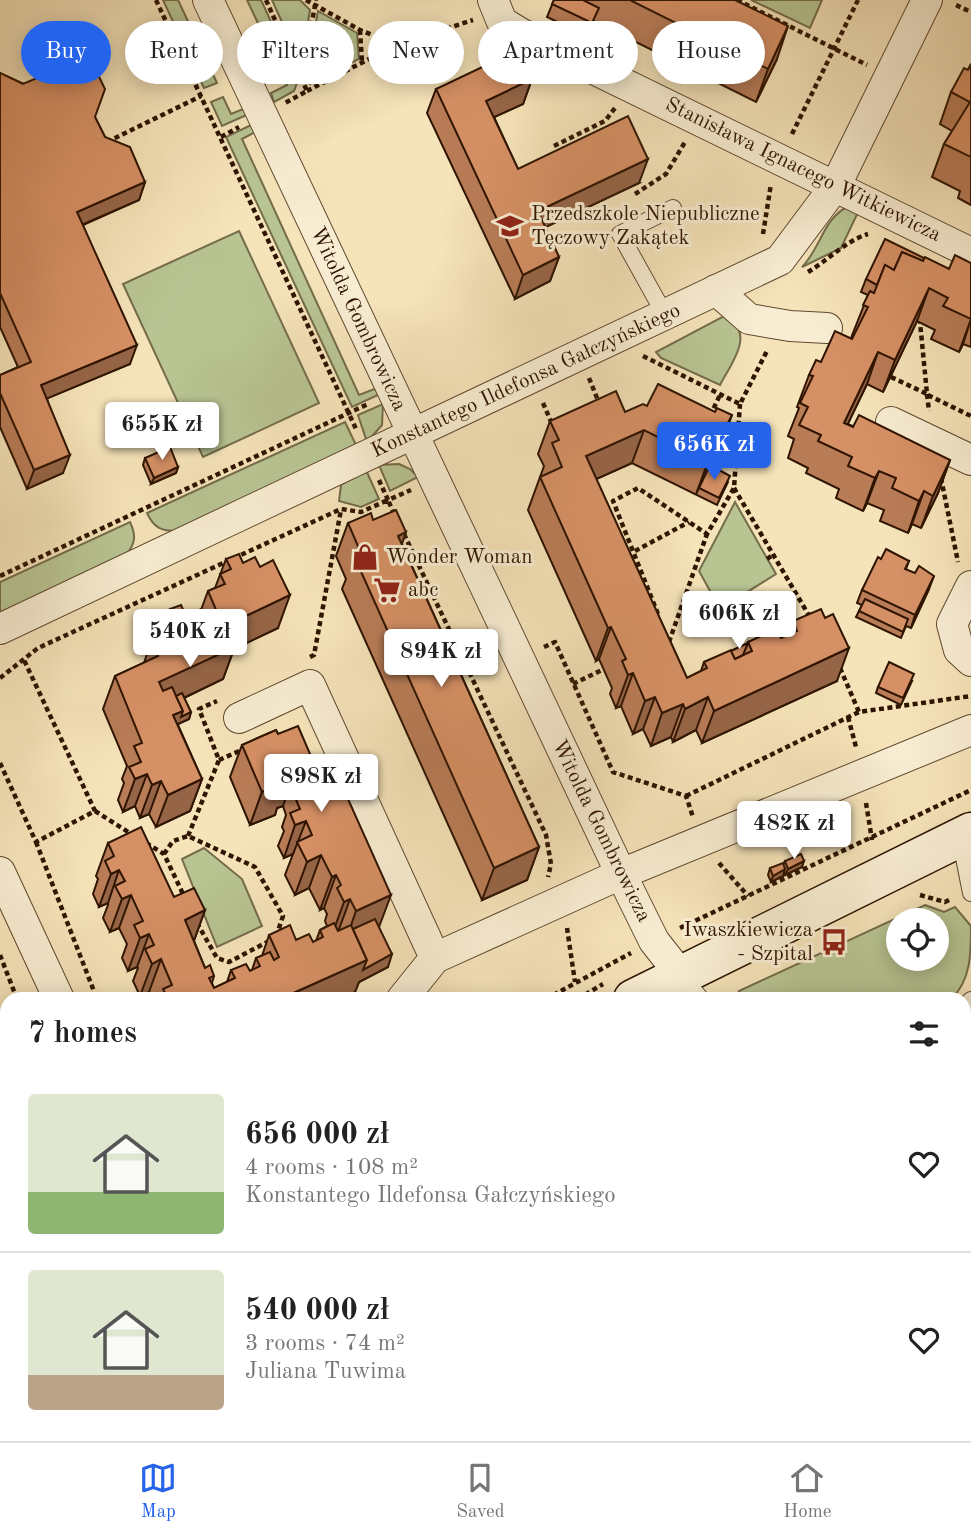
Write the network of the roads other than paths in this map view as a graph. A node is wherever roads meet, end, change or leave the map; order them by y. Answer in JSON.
{"nodes":[{"id":1,"x":208,"y":0,"type":"edge"},
{"id":2,"x":495,"y":7,"type":"edge"},
{"id":3,"x":939,"y":9,"type":"edge"},
{"id":4,"x":836,"y":185,"type":"junction"},
{"id":5,"x":673,"y":208,"type":"dead end"},
{"id":6,"x":971,"y":253,"type":"edge"},
{"id":7,"x":716,"y":290,"type":"junction"},
{"id":8,"x":665,"y":315,"type":"junction"},
{"id":9,"x":827,"y":328,"type":"dead end"},
{"id":10,"x":891,"y":422,"type":"dead end"},
{"id":11,"x":413,"y":435,"type":"junction"},
{"id":12,"x":971,"y":460,"type":"edge"},
{"id":13,"x":968,"y":592,"type":"edge"},
{"id":14,"x":0,"y":629,"type":"edge"},
{"id":15,"x":971,"y":661,"type":"edge"},
{"id":16,"x":239,"y":718,"type":"dead end"},
{"id":17,"x":971,"y":730,"type":"edge"},
{"id":18,"x":965,"y":835,"type":"edge"},
{"id":19,"x":0,"y":872,"type":"edge"},
{"id":20,"x":621,"y":874,"type":"junction"},
{"id":21,"x":971,"y":893,"type":"edge"},
{"id":22,"x":435,"y":958,"type":"junction"},
{"id":23,"x":691,"y":987,"type":"edge"},
{"id":24,"x":56,"y":992,"type":"edge"},
{"id":25,"x":408,"y":992,"type":"edge"},
{"id":26,"x":667,"y":992,"type":"edge"}],
"edges":[{"from":1,"to":11,"type":"street","name":"Witolda Gombrowicza"},
{"from":2,"to":4,"type":"street","name":"Stanisława Ignacego Witkiewicza"},
{"from":3,"to":4,"type":"street","name":"Konstantego Ildefonsa Gałczyńskiego"},
{"from":4,"to":6,"type":"street","name":"Stanisława Ignacego Witkiewicza"},
{"from":4,"to":7,"type":"street","name":"Konstantego Ildefonsa Gałczyńskiego"},
{"from":5,"to":8,"type":"lane"},
{"from":7,"to":8,"type":"street","name":"Konstantego Ildefonsa Gałczyńskiego"},
{"from":7,"to":9,"type":"street"},
{"from":8,"to":11,"type":"street","name":"Konstantego Ildefonsa Gałczyńskiego"},
{"from":10,"to":12,"type":"street"},
{"from":11,"to":14,"type":"street","name":"Konstantego Ildefonsa Gałczyńskiego"},
{"from":11,"to":20,"type":"street","name":"Witolda Gombrowicza"},
{"from":13,"to":15,"type":"street"},
{"from":16,"to":22,"type":"street"},
{"from":17,"to":20,"type":"street"},
{"from":18,"to":21,"type":"lane"},
{"from":18,"to":23,"type":"street"},
{"from":19,"to":24,"type":"street"},
{"from":20,"to":22,"type":"street"},
{"from":20,"to":23,"type":"street","name":"Witolda Gombrowicza"},
{"from":22,"to":25,"type":"street"},
{"from":23,"to":26,"type":"street"}]}
